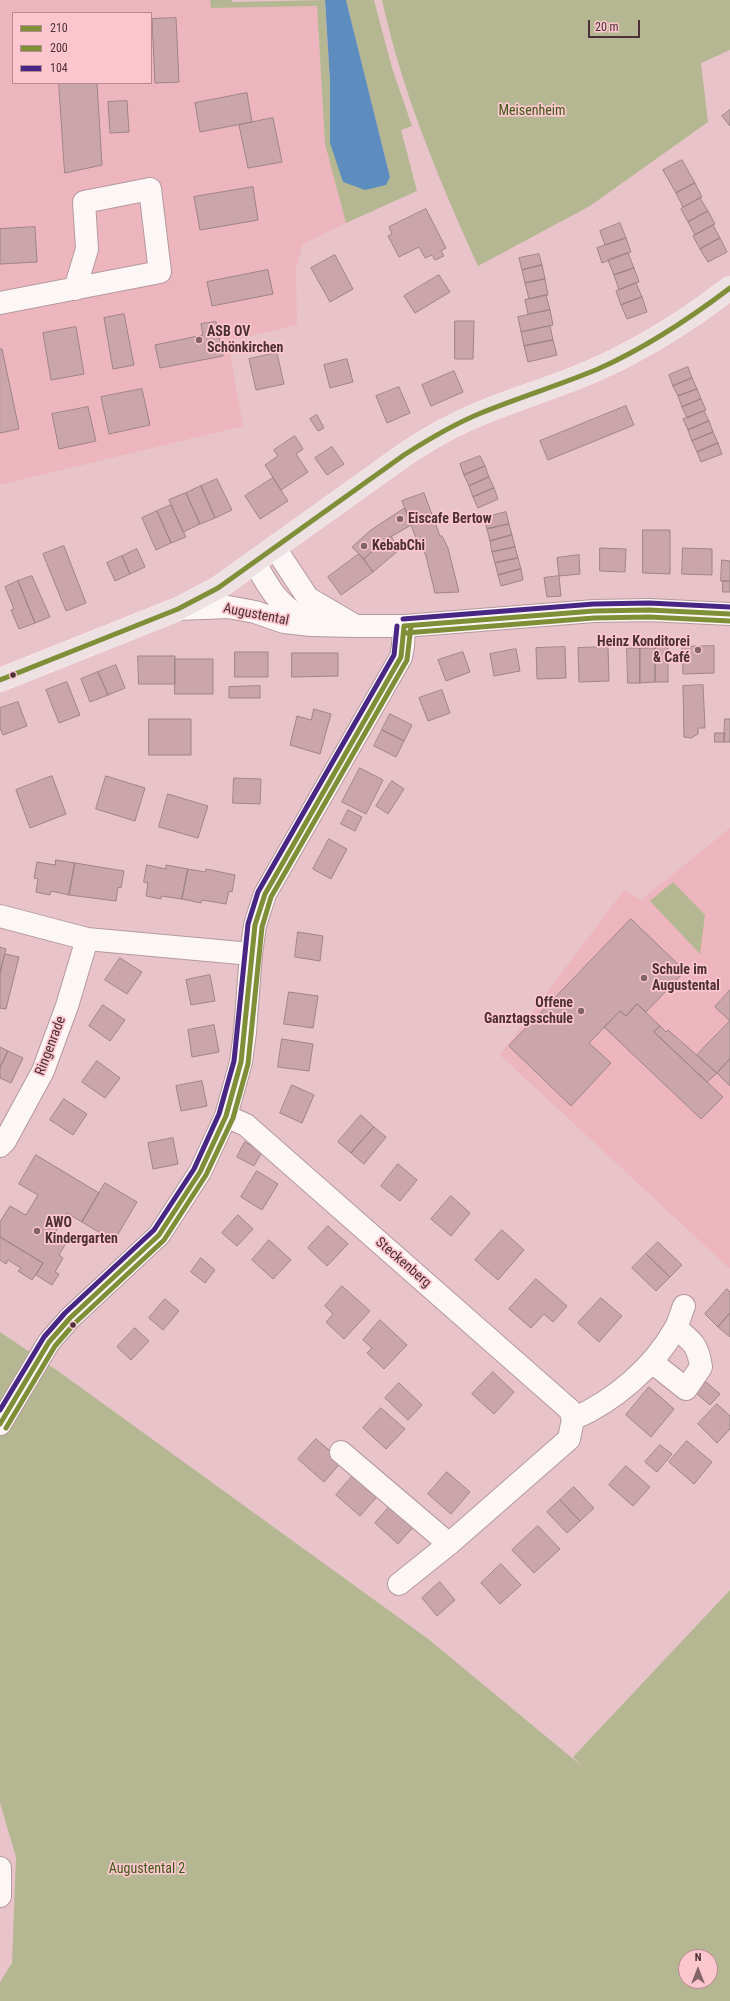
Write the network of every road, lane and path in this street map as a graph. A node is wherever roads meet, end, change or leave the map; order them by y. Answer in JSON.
{"nodes":[{"id":1,"x":730,"y":288,"type":"edge"},
{"id":2,"x":75,"y":289,"type":"junction"},
{"id":3,"x":0,"y":303,"type":"edge"},
{"id":4,"x":275,"y":548,"type":"junction"},
{"id":5,"x":255,"y":563,"type":"junction"},
{"id":6,"x":178,"y":610,"type":"junction"},
{"id":7,"x":730,"y":614,"type":"edge"},
{"id":8,"x":311,"y":625,"type":"junction"},
{"id":9,"x":355,"y":626,"type":"junction"},
{"id":10,"x":404,"y":626,"type":"junction"},
{"id":11,"x":0,"y":680,"type":"edge"},
{"id":12,"x":0,"y":916,"type":"edge"},
{"id":13,"x":87,"y":939,"type":"junction"},
{"id":14,"x":250,"y":954,"type":"junction"},
{"id":15,"x":226,"y":1116,"type":"junction"},
{"id":16,"x":0,"y":1146,"type":"edge"},
{"id":17,"x":684,"y":1306,"type":"dead end"},
{"id":18,"x":676,"y":1328,"type":"junction"},
{"id":19,"x":649,"y":1366,"type":"junction"},
{"id":20,"x":573,"y":1419,"type":"junction"},
{"id":21,"x":0,"y":1424,"type":"edge"},
{"id":22,"x":341,"y":1452,"type":"dead end"},
{"id":23,"x":449,"y":1544,"type":"junction"},
{"id":24,"x":399,"y":1584,"type":"dead end"},
{"id":25,"x":0,"y":1868,"type":"edge"},
{"id":26,"x":0,"y":1896,"type":"edge"}],
"edges":[{"from":1,"to":4,"type":"main road"},
{"from":2,"to":2,"type":"street"},
{"from":2,"to":3,"type":"street"},
{"from":4,"to":5,"type":"main road"},
{"from":4,"to":9,"type":"street"},
{"from":5,"to":6,"type":"main road"},
{"from":5,"to":8,"type":"street","name":"Augustental"},
{"from":6,"to":8,"type":"street","name":"Augustental"},
{"from":6,"to":11,"type":"main road"},
{"from":7,"to":10,"type":"street","name":"Augustental"},
{"from":8,"to":9,"type":"street","name":"Augustental"},
{"from":9,"to":10,"type":"street","name":"Augustental"},
{"from":10,"to":14,"type":"street"},
{"from":12,"to":13,"type":"street"},
{"from":13,"to":14,"type":"street"},
{"from":13,"to":16,"type":"street","name":"Ringenrade"},
{"from":14,"to":15,"type":"street"},
{"from":15,"to":20,"type":"street","name":"Steckenberg"},
{"from":15,"to":21,"type":"street"},
{"from":17,"to":18,"type":"street"},
{"from":18,"to":19,"type":"street"},
{"from":18,"to":19,"type":"street"},
{"from":19,"to":20,"type":"street"},
{"from":20,"to":23,"type":"street"},
{"from":22,"to":23,"type":"street"},
{"from":23,"to":24,"type":"street"},
{"from":25,"to":26,"type":"street"}]}
